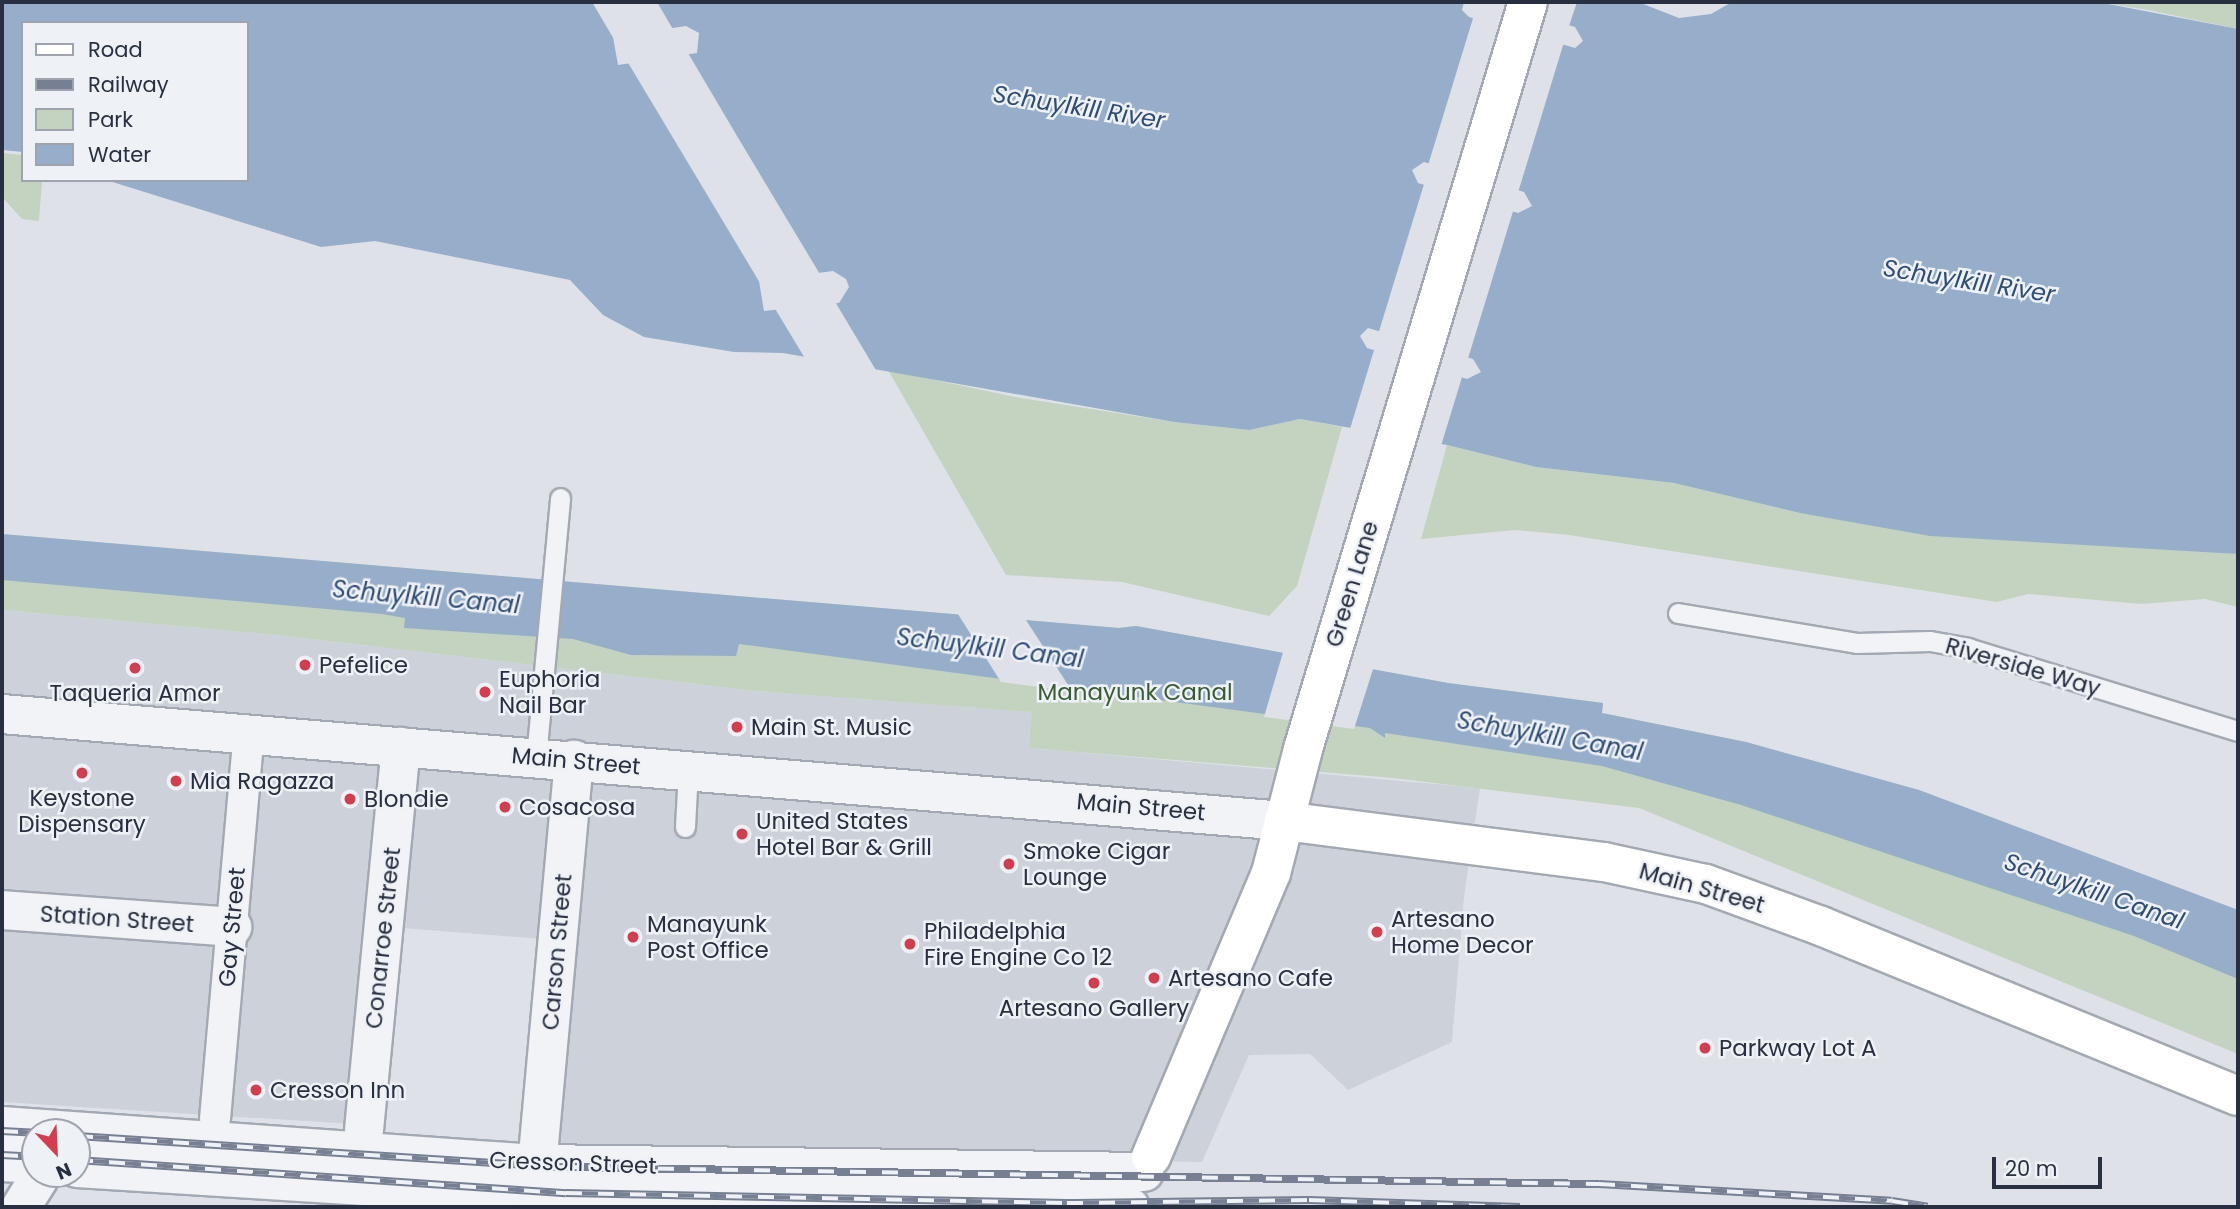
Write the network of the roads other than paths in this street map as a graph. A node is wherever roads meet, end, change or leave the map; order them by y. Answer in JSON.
{"nodes":[{"id":1,"x":1528,"y":2,"type":"edge"},
{"id":2,"x":559,"y":498,"type":"dead end"},
{"id":3,"x":1678,"y":613,"type":"dead end"},
{"id":4,"x":2,"y":715,"type":"edge"},
{"id":5,"x":2238,"y":731,"type":"edge"},
{"id":6,"x":249,"y":734,"type":"junction"},
{"id":7,"x":401,"y":747,"type":"junction"},
{"id":8,"x":536,"y":758,"type":"junction"},
{"id":9,"x":574,"y":760,"type":"junction"},
{"id":10,"x":688,"y":769,"type":"junction"},
{"id":11,"x":1284,"y":821,"type":"junction"},
{"id":12,"x":685,"y":827,"type":"dead end"},
{"id":13,"x":2,"y":910,"type":"edge"},
{"id":14,"x":232,"y":927,"type":"junction"},
{"id":15,"x":2238,"y":1096,"type":"edge"},
{"id":16,"x":215,"y":1119,"type":"dead end"},
{"id":17,"x":2,"y":1126,"type":"edge"},
{"id":18,"x":365,"y":1129,"type":"dead end"},
{"id":19,"x":539,"y":1144,"type":"dead end"},
{"id":20,"x":2,"y":1162,"type":"edge"},
{"id":21,"x":1148,"y":1164,"type":"joint"},
{"id":22,"x":91,"y":1169,"type":"edge"},
{"id":23,"x":21,"y":1175,"type":"edge"},
{"id":24,"x":1130,"y":1207,"type":"edge"}],
"edges":[{"from":1,"to":11,"type":"main road","name":"Green Lane"},
{"from":2,"to":8,"type":"lane"},
{"from":3,"to":5,"type":"lane","name":"Riverside Way"},
{"from":4,"to":6,"type":"street","name":"Main Street"},
{"from":6,"to":7,"type":"street","name":"Main Street"},
{"from":6,"to":14,"type":"street","name":"Gay Street"},
{"from":7,"to":8,"type":"street","name":"Main Street"},
{"from":7,"to":18,"type":"street","name":"Conarroe Street"},
{"from":8,"to":9,"type":"street","name":"Main Street"},
{"from":9,"to":10,"type":"street","name":"Main Street"},
{"from":9,"to":19,"type":"street","name":"Carson Street"},
{"from":10,"to":11,"type":"street","name":"Main Street"},
{"from":10,"to":12,"type":"lane"},
{"from":11,"to":15,"type":"main road","name":"Main Street"},
{"from":11,"to":21,"type":"main road","name":"Green Lane"},
{"from":13,"to":14,"type":"street","name":"Station Street"},
{"from":14,"to":16,"type":"street","name":"Gay Street"},
{"from":17,"to":21,"type":"street","name":"Cresson Street"},
{"from":20,"to":23,"type":"street"},
{"from":22,"to":24,"type":"street","name":"Cresson Street"}]}
